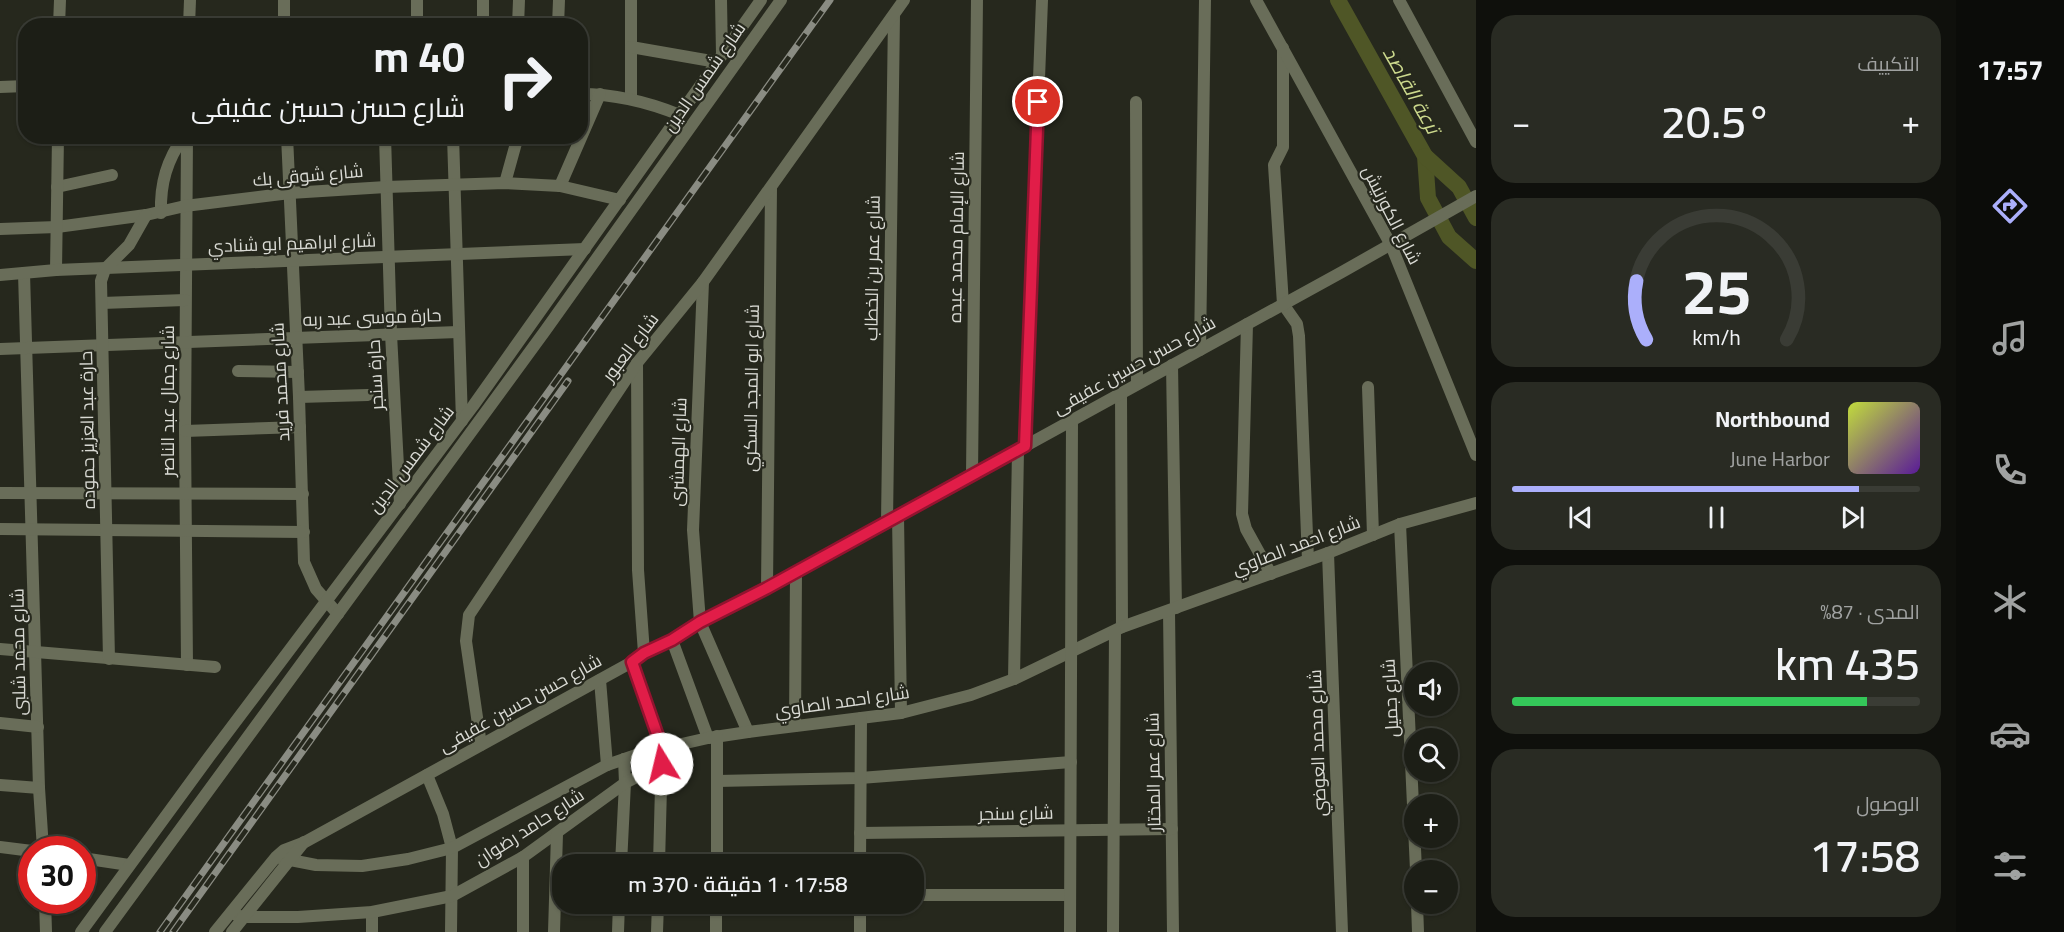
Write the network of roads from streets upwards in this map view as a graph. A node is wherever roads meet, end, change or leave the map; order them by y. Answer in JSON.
{"nodes":[{"id":1,"x":60,"y":0,"type":"edge"},
{"id":2,"x":190,"y":0,"type":"edge"},
{"id":3,"x":284,"y":0,"type":"edge"},
{"id":4,"x":417,"y":0,"type":"edge"},
{"id":5,"x":483,"y":0,"type":"edge"},
{"id":6,"x":519,"y":0,"type":"edge"},
{"id":7,"x":559,"y":0,"type":"edge"},
{"id":8,"x":631,"y":0,"type":"edge"},
{"id":9,"x":722,"y":0,"type":"edge"},
{"id":10,"x":761,"y":0,"type":"edge"},
{"id":11,"x":781,"y":0,"type":"edge"},
{"id":12,"x":904,"y":0,"type":"edge"},
{"id":13,"x":977,"y":0,"type":"edge"},
{"id":14,"x":1042,"y":0,"type":"edge"},
{"id":15,"x":1205,"y":0,"type":"edge"},
{"id":16,"x":1256,"y":0,"type":"edge"},
{"id":17,"x":1399,"y":0,"type":"edge"},
{"id":18,"x":894,"y":15,"type":"junction"},
{"id":19,"x":59,"y":18,"type":"edge"},
{"id":20,"x":189,"y":18,"type":"edge"},
{"id":21,"x":284,"y":18,"type":"edge"},
{"id":22,"x":417,"y":18,"type":"edge"},
{"id":23,"x":483,"y":18,"type":"edge"},
{"id":24,"x":518,"y":18,"type":"edge"},
{"id":25,"x":558,"y":18,"type":"edge"},
{"id":26,"x":631,"y":47,"type":"junction"},
{"id":27,"x":1283,"y":48,"type":"junction"},
{"id":28,"x":720,"y":59,"type":"junction"},
{"id":29,"x":18,"y":86,"type":"edge"},
{"id":30,"x":0,"y":87,"type":"edge"},
{"id":31,"x":588,"y":94,"type":"edge"},
{"id":32,"x":600,"y":94,"type":"junction"},
{"id":33,"x":632,"y":99,"type":"junction"},
{"id":34,"x":1136,"y":102,"type":"dead end"},
{"id":35,"x":681,"y":115,"type":"junction"},
{"id":36,"x":588,"y":122,"type":"edge"},
{"id":37,"x":1476,"y":142,"type":"edge"},
{"id":38,"x":58,"y":144,"type":"edge"},
{"id":39,"x":180,"y":144,"type":"edge"},
{"id":40,"x":185,"y":144,"type":"edge"},
{"id":41,"x":287,"y":144,"type":"edge"},
{"id":42,"x":385,"y":144,"type":"edge"},
{"id":43,"x":453,"y":144,"type":"edge"},
{"id":44,"x":516,"y":144,"type":"edge"},
{"id":45,"x":578,"y":144,"type":"edge"},
{"id":46,"x":112,"y":175,"type":"dead end"},
{"id":47,"x":505,"y":183,"type":"junction"},
{"id":48,"x":453,"y":184,"type":"junction"},
{"id":49,"x":560,"y":186,"type":"junction"},
{"id":50,"x":387,"y":187,"type":"junction"},
{"id":51,"x":57,"y":188,"type":"junction"},
{"id":52,"x":771,"y":188,"type":"junction"},
{"id":53,"x":290,"y":193,"type":"junction"},
{"id":54,"x":1476,"y":196,"type":"edge"},
{"id":55,"x":620,"y":200,"type":"junction"},
{"id":56,"x":185,"y":206,"type":"junction"},
{"id":57,"x":161,"y":213,"type":"junction"},
{"id":58,"x":146,"y":215,"type":"junction"},
{"id":59,"x":57,"y":227,"type":"junction"},
{"id":60,"x":0,"y":229,"type":"edge"},
{"id":61,"x":1391,"y":245,"type":"junction"},
{"id":62,"x":585,"y":249,"type":"junction"},
{"id":63,"x":456,"y":254,"type":"junction"},
{"id":64,"x":389,"y":257,"type":"junction"},
{"id":65,"x":293,"y":262,"type":"junction"},
{"id":66,"x":185,"y":265,"type":"junction"},
{"id":67,"x":105,"y":269,"type":"junction"},
{"id":68,"x":56,"y":270,"type":"junction"},
{"id":69,"x":24,"y":273,"type":"junction"},
{"id":70,"x":0,"y":275,"type":"edge"},
{"id":71,"x":703,"y":282,"type":"junction"},
{"id":72,"x":185,"y":300,"type":"junction"},
{"id":73,"x":102,"y":303,"type":"junction"},
{"id":74,"x":1283,"y":304,"type":"junction"},
{"id":75,"x":1247,"y":324,"type":"junction"},
{"id":76,"x":458,"y":332,"type":"junction"},
{"id":77,"x":391,"y":334,"type":"junction"},
{"id":78,"x":296,"y":338,"type":"junction"},
{"id":79,"x":185,"y":342,"type":"junction"},
{"id":80,"x":103,"y":345,"type":"junction"},
{"id":81,"x":26,"y":348,"type":"junction"},
{"id":82,"x":0,"y":349,"type":"edge"},
{"id":83,"x":1200,"y":350,"type":"junction"},
{"id":84,"x":637,"y":363,"type":"junction"},
{"id":85,"x":1172,"y":365,"type":"junction"},
{"id":86,"x":238,"y":371,"type":"dead end"},
{"id":87,"x":298,"y":372,"type":"junction"},
{"id":88,"x":1137,"y":384,"type":"junction"},
{"id":89,"x":1368,"y":387,"type":"dead end"},
{"id":90,"x":1121,"y":393,"type":"junction"},
{"id":91,"x":368,"y":395,"type":"dead end"},
{"id":92,"x":299,"y":397,"type":"junction"},
{"id":93,"x":1072,"y":420,"type":"junction"},
{"id":94,"x":462,"y":421,"type":"junction"},
{"id":95,"x":300,"y":427,"type":"junction"},
{"id":96,"x":185,"y":431,"type":"junction"},
{"id":97,"x":1021,"y":448,"type":"junction"},
{"id":98,"x":1476,"y":455,"type":"edge"},
{"id":99,"x":972,"y":475,"type":"junction"},
{"id":100,"x":0,"y":493,"type":"edge"},
{"id":101,"x":31,"y":493,"type":"junction"},
{"id":102,"x":105,"y":493,"type":"junction"},
{"id":103,"x":185,"y":494,"type":"junction"},
{"id":104,"x":303,"y":494,"type":"junction"},
{"id":105,"x":1476,"y":503,"type":"edge"},
{"id":106,"x":400,"y":504,"type":"junction"},
{"id":107,"x":893,"y":519,"type":"junction"},
{"id":108,"x":1400,"y":524,"type":"junction"},
{"id":109,"x":0,"y":529,"type":"edge"},
{"id":110,"x":32,"y":530,"type":"junction"},
{"id":111,"x":106,"y":530,"type":"junction"},
{"id":112,"x":185,"y":531,"type":"junction"},
{"id":113,"x":304,"y":532,"type":"junction"},
{"id":114,"x":1373,"y":535,"type":"junction"},
{"id":115,"x":1328,"y":553,"type":"junction"},
{"id":116,"x":1308,"y":560,"type":"junction"},
{"id":117,"x":796,"y":572,"type":"junction"},
{"id":118,"x":1271,"y":574,"type":"junction"},
{"id":119,"x":767,"y":588,"type":"junction"},
{"id":120,"x":325,"y":602,"type":"junction"},
{"id":121,"x":1173,"y":609,"type":"junction"},
{"id":122,"x":338,"y":614,"type":"junction"},
{"id":123,"x":700,"y":622,"type":"junction"},
{"id":124,"x":1118,"y":629,"type":"junction"},
{"id":125,"x":672,"y":640,"type":"junction"},
{"id":126,"x":0,"y":649,"type":"edge"},
{"id":127,"x":1071,"y":651,"type":"junction"},
{"id":128,"x":644,"y":653,"type":"junction"},
{"id":129,"x":36,"y":654,"type":"junction"},
{"id":130,"x":109,"y":659,"type":"junction"},
{"id":131,"x":632,"y":662,"type":"junction"},
{"id":132,"x":187,"y":665,"type":"junction"},
{"id":133,"x":215,"y":667,"type":"dead end"},
{"id":134,"x":1014,"y":679,"type":"junction"},
{"id":135,"x":600,"y":680,"type":"junction"},
{"id":136,"x":901,"y":713,"type":"junction"},
{"id":137,"x":861,"y":718,"type":"junction"},
{"id":138,"x":0,"y":723,"type":"edge"},
{"id":139,"x":795,"y":726,"type":"junction"},
{"id":140,"x":38,"y":727,"type":"junction"},
{"id":141,"x":748,"y":732,"type":"junction"},
{"id":142,"x":712,"y":737,"type":"junction"},
{"id":143,"x":481,"y":745,"type":"junction"},
{"id":144,"x":662,"y":748,"type":"junction"},
{"id":145,"x":624,"y":759,"type":"junction"},
{"id":146,"x":1071,"y":762,"type":"junction"},
{"id":147,"x":662,"y":764,"type":"junction"},
{"id":148,"x":607,"y":765,"type":"junction"},
{"id":149,"x":427,"y":775,"type":"junction"},
{"id":150,"x":860,"y":778,"type":"junction"},
{"id":151,"x":717,"y":780,"type":"junction"},
{"id":152,"x":625,"y":783,"type":"junction"},
{"id":153,"x":0,"y":785,"type":"edge"},
{"id":154,"x":39,"y":788,"type":"junction"},
{"id":155,"x":1172,"y":829,"type":"junction"},
{"id":156,"x":1071,"y":830,"type":"junction"},
{"id":157,"x":1114,"y":830,"type":"junction"},
{"id":158,"x":860,"y":833,"type":"junction"},
{"id":159,"x":558,"y":834,"type":"junction"},
{"id":160,"x":41,"y":836,"type":"edge"},
{"id":161,"x":305,"y":842,"type":"junction"},
{"id":162,"x":0,"y":847,"type":"edge"},
{"id":163,"x":452,"y":848,"type":"junction"},
{"id":164,"x":18,"y":849,"type":"edge"},
{"id":165,"x":621,"y":854,"type":"edge"},
{"id":166,"x":659,"y":854,"type":"edge"},
{"id":167,"x":717,"y":854,"type":"edge"},
{"id":168,"x":860,"y":854,"type":"edge"},
{"id":169,"x":276,"y":856,"type":"junction"},
{"id":170,"x":524,"y":857,"type":"junction"},
{"id":171,"x":96,"y":860,"type":"edge"},
{"id":172,"x":1416,"y":860,"type":"edge"},
{"id":173,"x":289,"y":861,"type":"junction"},
{"id":174,"x":129,"y":866,"type":"junction"},
{"id":175,"x":924,"y":895,"type":"edge"},
{"id":176,"x":1071,"y":895,"type":"junction"},
{"id":177,"x":452,"y":896,"type":"junction"},
{"id":178,"x":372,"y":912,"type":"junction"},
{"id":179,"x":45,"y":914,"type":"edge"},
{"id":180,"x":230,"y":914,"type":"junction"},
{"id":181,"x":619,"y":914,"type":"edge"},
{"id":182,"x":658,"y":914,"type":"edge"},
{"id":183,"x":716,"y":914,"type":"edge"},
{"id":184,"x":860,"y":914,"type":"edge"},
{"id":185,"x":1417,"y":914,"type":"edge"},
{"id":186,"x":244,"y":917,"type":"junction"},
{"id":187,"x":46,"y":932,"type":"edge"},
{"id":188,"x":81,"y":932,"type":"edge"},
{"id":189,"x":105,"y":932,"type":"edge"},
{"id":190,"x":215,"y":932,"type":"edge"},
{"id":191,"x":232,"y":932,"type":"edge"},
{"id":192,"x":372,"y":932,"type":"edge"},
{"id":193,"x":450,"y":932,"type":"edge"},
{"id":194,"x":524,"y":932,"type":"edge"},
{"id":195,"x":554,"y":932,"type":"edge"},
{"id":196,"x":618,"y":932,"type":"edge"},
{"id":197,"x":657,"y":932,"type":"edge"},
{"id":198,"x":716,"y":932,"type":"edge"},
{"id":199,"x":860,"y":932,"type":"edge"},
{"id":200,"x":1070,"y":932,"type":"edge"},
{"id":201,"x":1113,"y":932,"type":"edge"},
{"id":202,"x":1173,"y":932,"type":"edge"},
{"id":203,"x":1342,"y":932,"type":"edge"},
{"id":204,"x":1418,"y":932,"type":"edge"}],
"edges":[{"from":1,"to":19,"type":"street"},
{"from":2,"to":20,"type":"street"},
{"from":3,"to":21,"type":"street"},
{"from":4,"to":22,"type":"street"},
{"from":5,"to":23,"type":"street"},
{"from":6,"to":24,"type":"street"},
{"from":7,"to":25,"type":"street"},
{"from":8,"to":26,"type":"street"},
{"from":9,"to":28,"type":"street"},
{"from":10,"to":28,"type":"street","name":"شارع شمس الدين"},
{"from":11,"to":122,"type":"street","name":"شارع شمس الدين"},
{"from":12,"to":18,"type":"street","name":"شارع العبور"},
{"from":13,"to":99,"type":"street","name":"شارع الإمام محمد عبده"},
{"from":14,"to":97,"type":"street"},
{"from":15,"to":83,"type":"street"},
{"from":16,"to":27,"type":"street","name":"شارع الكورنيش"},
{"from":17,"to":37,"type":"street"},
{"from":18,"to":52,"type":"street","name":"شارع العبور"},
{"from":18,"to":107,"type":"street","name":"شارع عمر بن الخطاب"},
{"from":26,"to":28,"type":"street"},
{"from":26,"to":33,"type":"street"},
{"from":27,"to":61,"type":"street","name":"شارع الكورنيش"},
{"from":27,"to":74,"type":"street"},
{"from":28,"to":35,"type":"street","name":"شارع شمس الدين"},
{"from":29,"to":30,"type":"street"},
{"from":31,"to":32,"type":"street"},
{"from":32,"to":33,"type":"street"},
{"from":32,"to":36,"type":"street"},
{"from":33,"to":35,"type":"street"},
{"from":34,"to":88,"type":"street"},
{"from":35,"to":55,"type":"street","name":"شارع شمس الدين"},
{"from":38,"to":51,"type":"street"},
{"from":39,"to":57,"type":"street"},
{"from":40,"to":56,"type":"street","name":"شارع جمال عبد الناصر"},
{"from":41,"to":53,"type":"street","name":"شارع محمد فريد"},
{"from":42,"to":50,"type":"street","name":"حارة سنجر"},
{"from":43,"to":48,"type":"street"},
{"from":44,"to":47,"type":"street"},
{"from":45,"to":49,"type":"street"},
{"from":46,"to":51,"type":"street"},
{"from":47,"to":48,"type":"street","name":"شارع شوقى بك"},
{"from":47,"to":49,"type":"street","name":"شارع شوقى بك"},
{"from":48,"to":50,"type":"street","name":"شارع شوقى بك"},
{"from":48,"to":63,"type":"street"},
{"from":49,"to":55,"type":"street","name":"شارع شوقى بك"},
{"from":50,"to":53,"type":"street","name":"شارع شوقى بك"},
{"from":50,"to":64,"type":"street","name":"حارة سنجر"},
{"from":51,"to":59,"type":"street"},
{"from":52,"to":71,"type":"street","name":"شارع العبور"},
{"from":52,"to":119,"type":"street","name":"شارع ابو المجد السكري"},
{"from":53,"to":56,"type":"street","name":"شارع شوقى بك"},
{"from":53,"to":65,"type":"street","name":"شارع محمد فريد"},
{"from":54,"to":61,"type":"street","name":"شارع حسن حسين عفيفى"},
{"from":55,"to":62,"type":"street","name":"شارع شمس الدين"},
{"from":56,"to":57,"type":"street","name":"شارع شوقى بك"},
{"from":56,"to":66,"type":"street","name":"شارع جمال عبد الناصر"},
{"from":57,"to":58,"type":"street","name":"شارع شوقى بك"},
{"from":58,"to":59,"type":"street","name":"شارع شوقى بك"},
{"from":58,"to":67,"type":"street"},
{"from":59,"to":60,"type":"street","name":"شارع شوقى بك"},
{"from":59,"to":68,"type":"street"},
{"from":61,"to":74,"type":"street","name":"شارع حسن حسين عفيفى"},
{"from":61,"to":98,"type":"street","name":"شارع الكورنيش"},
{"from":62,"to":63,"type":"street","name":"شارع ابراهيم ابو شنادي"},
{"from":62,"to":94,"type":"street","name":"شارع شمس الدين"},
{"from":63,"to":64,"type":"street","name":"شارع ابراهيم ابو شنادي"},
{"from":63,"to":76,"type":"street"},
{"from":64,"to":65,"type":"street","name":"شارع ابراهيم ابو شنادي"},
{"from":64,"to":77,"type":"street","name":"حارة سنجر"},
{"from":65,"to":66,"type":"street","name":"شارع ابراهيم ابو شنادي"},
{"from":65,"to":78,"type":"street","name":"شارع محمد فريد"},
{"from":66,"to":67,"type":"street","name":"شارع ابراهيم ابو شنادي"},
{"from":66,"to":72,"type":"street","name":"شارع جمال عبد الناصر"},
{"from":67,"to":68,"type":"street","name":"شارع ابراهيم ابو شنادي"},
{"from":67,"to":73,"type":"street","name":"حارة عبد العزيز حموده"},
{"from":68,"to":69,"type":"street","name":"شارع ابراهيم ابو شنادي"},
{"from":69,"to":70,"type":"street","name":"شارع ابراهيم ابو شنادي"},
{"from":69,"to":81,"type":"street","name":"شارع محمد شلبى"},
{"from":71,"to":84,"type":"street","name":"شارع العبور"},
{"from":71,"to":123,"type":"street","name":"شارع الهمشرى"},
{"from":72,"to":73,"type":"street"},
{"from":72,"to":79,"type":"street","name":"شارع جمال عبد الناصر"},
{"from":73,"to":80,"type":"street","name":"حارة عبد العزيز حموده"},
{"from":74,"to":75,"type":"street","name":"شارع حسن حسين عفيفى"},
{"from":74,"to":116,"type":"street"},
{"from":75,"to":83,"type":"street","name":"شارع حسن حسين عفيفى"},
{"from":75,"to":118,"type":"street"},
{"from":76,"to":77,"type":"street","name":"حارة موسى عبد ربه"},
{"from":76,"to":94,"type":"street"},
{"from":77,"to":78,"type":"street","name":"حارة موسى عبد ربه"},
{"from":77,"to":106,"type":"street","name":"حارة سنجر"},
{"from":78,"to":79,"type":"street","name":"حارة موسى عبد ربه"},
{"from":78,"to":87,"type":"street","name":"شارع محمد فريد"},
{"from":79,"to":80,"type":"street","name":"حارة موسى عبد ربه"},
{"from":79,"to":96,"type":"street","name":"شارع جمال عبد الناصر"},
{"from":80,"to":81,"type":"street","name":"حارة موسى عبد ربه"},
{"from":80,"to":102,"type":"street","name":"حارة عبد العزيز حموده"},
{"from":81,"to":82,"type":"street","name":"حارة موسى عبد ربه"},
{"from":81,"to":101,"type":"street","name":"شارع محمد شلبى"},
{"from":83,"to":85,"type":"street","name":"شارع حسن حسين عفيفى"},
{"from":84,"to":128,"type":"street"},
{"from":84,"to":143,"type":"street","name":"شارع العبور"},
{"from":85,"to":88,"type":"street","name":"شارع حسن حسين عفيفى"},
{"from":85,"to":121,"type":"street","name":"شارع عمر المختار"},
{"from":86,"to":87,"type":"street"},
{"from":87,"to":92,"type":"street","name":"شارع محمد فريد"},
{"from":88,"to":90,"type":"street","name":"شارع حسن حسين عفيفى"},
{"from":89,"to":114,"type":"street"},
{"from":90,"to":93,"type":"street","name":"شارع حسن حسين عفيفى"},
{"from":90,"to":124,"type":"street"},
{"from":91,"to":92,"type":"street"},
{"from":92,"to":95,"type":"street","name":"شارع محمد فريد"},
{"from":93,"to":97,"type":"street","name":"شارع حسن حسين عفيفى"},
{"from":93,"to":127,"type":"street"},
{"from":94,"to":106,"type":"street","name":"شارع شمس الدين"},
{"from":95,"to":96,"type":"street"},
{"from":95,"to":104,"type":"street","name":"شارع محمد فريد"},
{"from":96,"to":103,"type":"street","name":"شارع جمال عبد الناصر"},
{"from":97,"to":99,"type":"street","name":"شارع حسن حسين عفيفى"},
{"from":97,"to":134,"type":"street"},
{"from":99,"to":107,"type":"street","name":"شارع حسن حسين عفيفى"},
{"from":100,"to":101,"type":"street"},
{"from":101,"to":102,"type":"street"},
{"from":101,"to":110,"type":"street","name":"شارع محمد شلبى"},
{"from":102,"to":103,"type":"street"},
{"from":102,"to":111,"type":"street","name":"حارة عبد العزيز حموده"},
{"from":103,"to":104,"type":"street"},
{"from":103,"to":112,"type":"street","name":"شارع جمال عبد الناصر"},
{"from":104,"to":113,"type":"street","name":"شارع محمد فريد"},
{"from":105,"to":108,"type":"street","name":"شارع احمد الصاوي"},
{"from":106,"to":120,"type":"street","name":"شارع شمس الدين"},
{"from":107,"to":117,"type":"street","name":"شارع حسن حسين عفيفى"},
{"from":107,"to":136,"type":"street","name":"شارع عمر بن الخطاب"},
{"from":108,"to":114,"type":"street","name":"شارع احمد الصاوي"},
{"from":108,"to":172,"type":"street","name":"شارع جميل"},
{"from":109,"to":110,"type":"street"},
{"from":110,"to":111,"type":"street"},
{"from":110,"to":129,"type":"street","name":"شارع محمد شلبى"},
{"from":111,"to":112,"type":"street"},
{"from":111,"to":130,"type":"street","name":"حارة عبد العزيز حموده"},
{"from":112,"to":113,"type":"street"},
{"from":112,"to":132,"type":"street","name":"شارع جمال عبد الناصر"},
{"from":113,"to":120,"type":"street","name":"شارع محمد فريد"},
{"from":114,"to":115,"type":"street","name":"شارع احمد الصاوي"},
{"from":115,"to":116,"type":"street","name":"شارع احمد الصاوي"},
{"from":115,"to":203,"type":"street","name":"شارع محمد العوضي"},
{"from":116,"to":118,"type":"street","name":"شارع احمد الصاوي"},
{"from":117,"to":119,"type":"street","name":"شارع حسن حسين عفيفى"},
{"from":117,"to":139,"type":"street"},
{"from":118,"to":121,"type":"street","name":"شارع احمد الصاوي"},
{"from":119,"to":123,"type":"street","name":"شارع حسن حسين عفيفى"},
{"from":120,"to":122,"type":"street","name":"شارع محمد فريد"},
{"from":120,"to":174,"type":"street","name":"شارع شمس الدين"},
{"from":121,"to":124,"type":"street","name":"شارع احمد الصاوي"},
{"from":121,"to":155,"type":"street","name":"شارع عمر المختار"},
{"from":122,"to":189,"type":"street","name":"شارع شمس الدين"},
{"from":123,"to":125,"type":"street","name":"شارع حسن حسين عفيفى"},
{"from":123,"to":141,"type":"street","name":"شارع الهمشرى"},
{"from":124,"to":127,"type":"street","name":"شارع احمد الصاوي"},
{"from":124,"to":157,"type":"street"},
{"from":125,"to":128,"type":"street","name":"شارع حسن حسين عفيفى"},
{"from":125,"to":142,"type":"street"},
{"from":126,"to":129,"type":"street"},
{"from":127,"to":134,"type":"street","name":"شارع احمد الصاوي"},
{"from":127,"to":146,"type":"street"},
{"from":128,"to":131,"type":"street","name":"شارع حسن حسين عفيفى"},
{"from":129,"to":130,"type":"street"},
{"from":129,"to":140,"type":"street","name":"شارع محمد شلبى"},
{"from":130,"to":132,"type":"street"},
{"from":131,"to":135,"type":"street","name":"شارع حسن حسين عفيفى"},
{"from":131,"to":144,"type":"street"},
{"from":132,"to":133,"type":"street"},
{"from":134,"to":136,"type":"street","name":"شارع احمد الصاوي"},
{"from":135,"to":143,"type":"street","name":"شارع حسن حسين عفيفى"},
{"from":135,"to":148,"type":"street"},
{"from":136,"to":137,"type":"street","name":"شارع احمد الصاوي"},
{"from":137,"to":139,"type":"street","name":"شارع احمد الصاوي"},
{"from":137,"to":150,"type":"street"},
{"from":138,"to":140,"type":"street"},
{"from":139,"to":141,"type":"street","name":"شارع احمد الصاوي"},
{"from":140,"to":154,"type":"street","name":"شارع محمد شلبى"},
{"from":141,"to":142,"type":"street","name":"شارع احمد الصاوي"},
{"from":142,"to":144,"type":"street","name":"شارع احمد الصاوي"},
{"from":142,"to":151,"type":"street"},
{"from":143,"to":149,"type":"street","name":"شارع حسن حسين عفيفى"},
{"from":144,"to":145,"type":"street","name":"شارع احمد الصاوي"},
{"from":144,"to":147,"type":"street"},
{"from":145,"to":148,"type":"street","name":"شارع احمد الصاوي"},
{"from":145,"to":152,"type":"street"},
{"from":146,"to":150,"type":"street"},
{"from":146,"to":156,"type":"street"},
{"from":147,"to":152,"type":"street","name":"شارع حامد رضوان"},
{"from":147,"to":166,"type":"street"},
{"from":148,"to":163,"type":"street","name":"شارع احمد الصاوي"},
{"from":149,"to":161,"type":"street","name":"شارع حسن حسين عفيفى"},
{"from":149,"to":163,"type":"street"},
{"from":150,"to":151,"type":"street"},
{"from":150,"to":158,"type":"street"},
{"from":151,"to":167,"type":"street"},
{"from":152,"to":159,"type":"street","name":"شارع حامد رضوان"},
{"from":152,"to":165,"type":"street"},
{"from":153,"to":154,"type":"street"},
{"from":154,"to":160,"type":"street","name":"شارع محمد شلبى"},
{"from":155,"to":157,"type":"street","name":"شارع سنجر"},
{"from":155,"to":202,"type":"street","name":"شارع عمر المختار"},
{"from":156,"to":157,"type":"street","name":"شارع سنجر"},
{"from":156,"to":158,"type":"street","name":"شارع سنجر"},
{"from":156,"to":176,"type":"street"},
{"from":157,"to":201,"type":"street"},
{"from":158,"to":168,"type":"street"},
{"from":159,"to":170,"type":"street","name":"شارع حامد رضوان"},
{"from":159,"to":195,"type":"street"},
{"from":161,"to":169,"type":"street","name":"شارع حسن حسين عفيفى"},
{"from":161,"to":173,"type":"street","name":"شارع حسن حسين عفيفى"},
{"from":162,"to":164,"type":"street"},
{"from":163,"to":173,"type":"street","name":"شارع احمد الصاوي"},
{"from":163,"to":177,"type":"street"},
{"from":169,"to":173,"type":"street","name":"شارع احمد الصاوي"},
{"from":169,"to":180,"type":"street","name":"شارع حسن حسين عفيفى"},
{"from":170,"to":177,"type":"street","name":"شارع حامد رضوان"},
{"from":170,"to":194,"type":"street"},
{"from":171,"to":174,"type":"street"},
{"from":173,"to":186,"type":"street","name":"شارع حسن حسين عفيفى"},
{"from":174,"to":188,"type":"street","name":"شارع شمس الدين"},
{"from":175,"to":176,"type":"street"},
{"from":176,"to":200,"type":"street"},
{"from":177,"to":178,"type":"street","name":"شارع حامد رضوان"},
{"from":177,"to":193,"type":"street"},
{"from":178,"to":186,"type":"street","name":"شارع حامد رضوان"},
{"from":178,"to":192,"type":"street"},
{"from":179,"to":187,"type":"street"},
{"from":180,"to":186,"type":"street","name":"شارع حامد رضوان"},
{"from":180,"to":190,"type":"street","name":"شارع حسن حسين عفيفى"},
{"from":181,"to":196,"type":"street"},
{"from":182,"to":197,"type":"street"},
{"from":183,"to":198,"type":"street"},
{"from":184,"to":199,"type":"street"},
{"from":185,"to":204,"type":"street"},
{"from":186,"to":191,"type":"street","name":"شارع حسن حسين عفيفى"}]}
